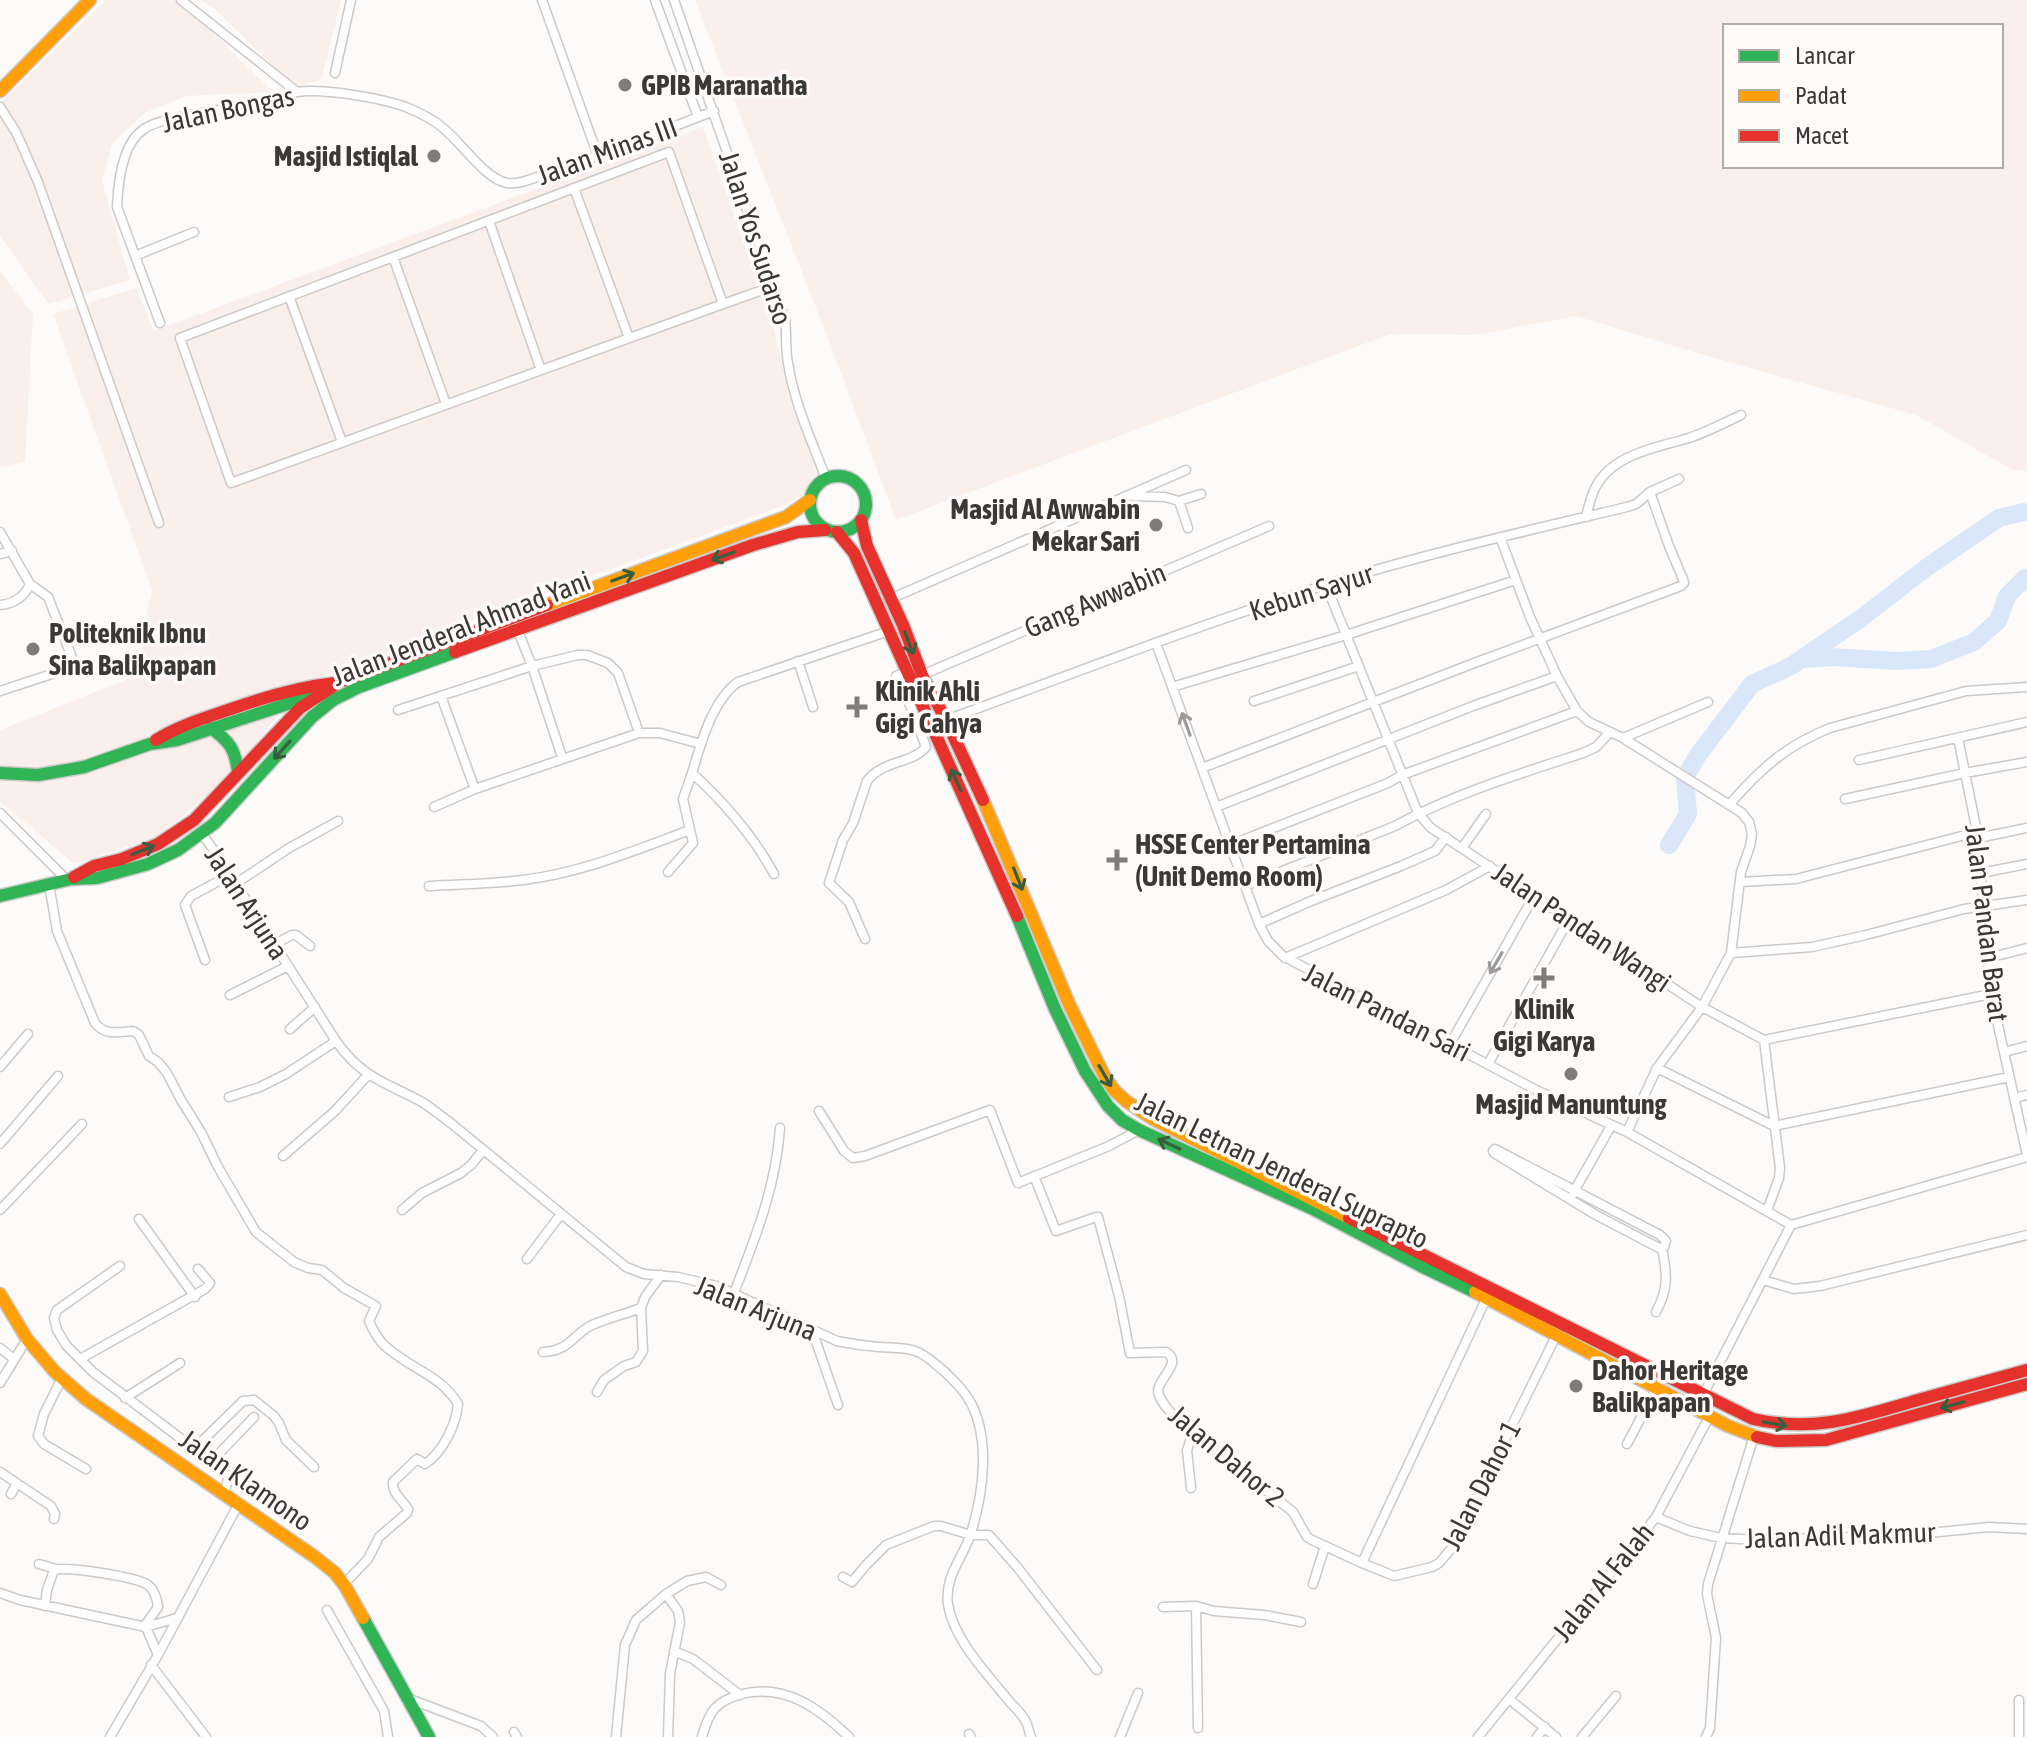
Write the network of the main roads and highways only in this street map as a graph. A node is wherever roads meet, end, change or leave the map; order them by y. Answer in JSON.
{"nodes":[{"id":1,"x":90,"y":0,"type":"edge"},
{"id":2,"x":0,"y":91,"type":"edge"},
{"id":3,"x":810,"y":500,"type":"junction"},
{"id":4,"x":861,"y":520,"type":"junction"},
{"id":5,"x":831,"y":531,"type":"junction"},
{"id":6,"x":515,"y":624,"type":"junction"},
{"id":7,"x":480,"y":637,"type":"junction"},
{"id":8,"x":340,"y":682,"type":"junction"},
{"id":9,"x":318,"y":695,"type":"junction"},
{"id":10,"x":339,"y":697,"type":"junction"},
{"id":11,"x":211,"y":728,"type":"junction"},
{"id":12,"x":150,"y":744,"type":"junction"},
{"id":13,"x":238,"y":772,"type":"junction"},
{"id":14,"x":0,"y":773,"type":"edge"},
{"id":15,"x":69,"y":879,"type":"junction"},
{"id":16,"x":0,"y":896,"type":"edge"},
{"id":17,"x":1070,"y":1006,"type":"junction"},
{"id":18,"x":1055,"y":1009,"type":"junction"},
{"id":19,"x":1368,"y":1233,"type":"junction"},
{"id":20,"x":0,"y":1294,"type":"edge"},
{"id":21,"x":2027,"y":1370,"type":"edge"},
{"id":22,"x":2027,"y":1384,"type":"edge"},
{"id":23,"x":429,"y":1737,"type":"edge"}],
"edges":[{"from":1,"to":2,"type":"main road"},
{"from":3,"to":4,"type":"main road"},
{"from":3,"to":5,"type":"main road"},
{"from":6,"to":3,"type":"main road","name":"Jalan Jenderal Ahmad Yani","one_way":true},
{"from":4,"to":5,"type":"main road"},
{"from":4,"to":17,"type":"main road","name":"Jalan Letnan Jenderal Suprapto","one_way":true},
{"from":5,"to":6,"type":"main road","name":"Jalan Jenderal Ahmad Yani","one_way":true},
{"from":18,"to":5,"type":"main road","name":"Jalan Letnan Jenderal Suprapto","one_way":true},
{"from":6,"to":7,"type":"main road","name":"Jalan Jenderal Ahmad Yani"},
{"from":7,"to":8,"type":"main road","name":"Jalan Jenderal Ahmad Yani"},
{"from":7,"to":10,"type":"main road","name":"Jalan Jenderal Ahmad Yani"},
{"from":8,"to":9,"type":"main road","name":"Jalan Jenderal Ahmad Yani"},
{"from":8,"to":12,"type":"main road"},
{"from":9,"to":10,"type":"main road"},
{"from":9,"to":11,"type":"main road"},
{"from":9,"to":13,"type":"main road","name":"Jalan Jenderal Ahmad Yani"},
{"from":10,"to":15,"type":"main road","name":"Jalan Jenderal Ahmad Yani","one_way":true},
{"from":11,"to":12,"type":"main road"},
{"from":11,"to":13,"type":"main road"},
{"from":12,"to":14,"type":"main road"},
{"from":15,"to":13,"type":"main road","name":"Jalan Jenderal Ahmad Yani","one_way":true},
{"from":15,"to":16,"type":"main road","name":"Jalan Jenderal Ahmad Yani"},
{"from":17,"to":18,"type":"main road"},
{"from":17,"to":19,"type":"main road","name":"Jalan Letnan Jenderal Suprapto","one_way":true},
{"from":19,"to":18,"type":"main road","name":"Jalan Letnan Jenderal Suprapto","one_way":true},
{"from":19,"to":21,"type":"main road","name":"Jalan Letnan Jenderal Suprapto","one_way":true},
{"from":22,"to":19,"type":"main road","name":"Jalan Letnan Jenderal Suprapto","one_way":true},
{"from":20,"to":23,"type":"main road","name":"Jalan Klamono"}]}
